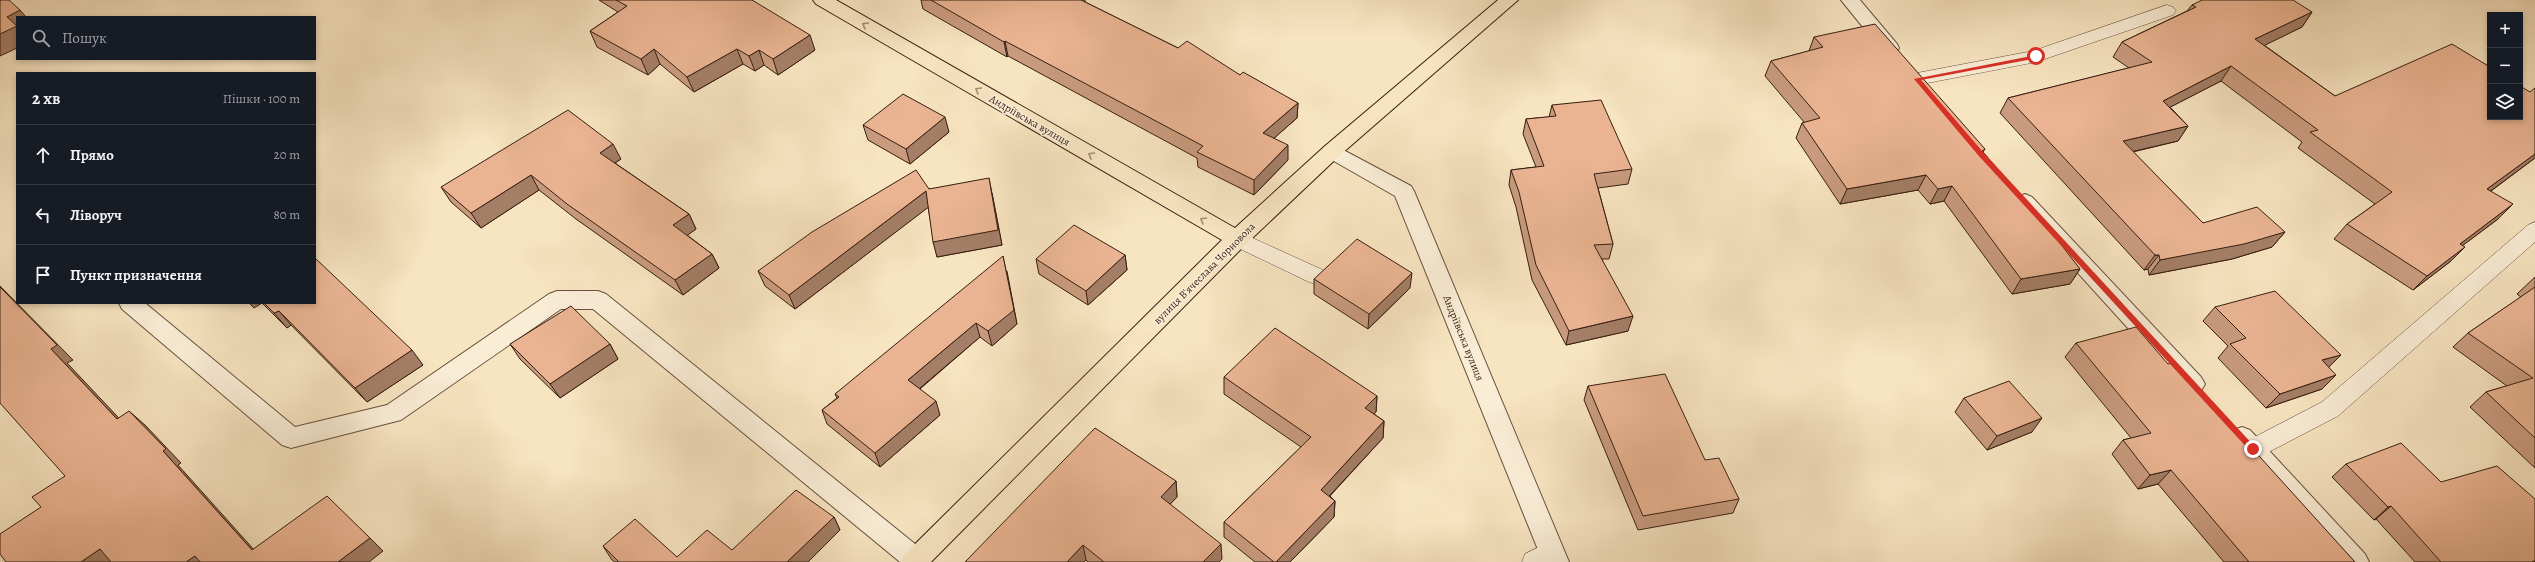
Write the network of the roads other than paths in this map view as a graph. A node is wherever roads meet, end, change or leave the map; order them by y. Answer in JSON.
{"nodes":[{"id":1,"x":822,"y":0,"type":"edge"},
{"id":2,"x":1508,"y":0,"type":"edge"},
{"id":3,"x":1850,"y":0,"type":"edge"},
{"id":4,"x":2167,"y":11,"type":"dead end"},
{"id":5,"x":1917,"y":79,"type":"junction"},
{"id":6,"x":1932,"y":96,"type":"edge"},
{"id":7,"x":1332,"y":151,"type":"junction"},
{"id":8,"x":2013,"y":189,"type":"edge"},
{"id":9,"x":2535,"y":230,"type":"edge"},
{"id":10,"x":1237,"y":239,"type":"junction"},
{"id":11,"x":1316,"y":276,"type":"edge"},
{"id":12,"x":131,"y":304,"type":"edge"},
{"id":13,"x":2205,"y":397,"type":"edge"},
{"id":14,"x":2226,"y":420,"type":"edge"},
{"id":15,"x":2253,"y":449,"type":"junction"},
{"id":16,"x":1547,"y":559,"type":"edge"},
{"id":17,"x":915,"y":561,"type":"edge"},
{"id":18,"x":2356,"y":562,"type":"edge"}],
"edges":[{"from":10,"to":1,"type":"main road","name":"Андріївська вулиця","one_way":true},
{"from":2,"to":7,"type":"main road","name":"вулиця В'ячеслава Чорновола"},
{"from":3,"to":5,"type":"street"},
{"from":4,"to":5,"type":"lane"},
{"from":5,"to":6,"type":"street"},
{"from":7,"to":10,"type":"main road","name":"вулиця В'ячеслава Чорновола"},
{"from":7,"to":16,"type":"street","name":"Андріївська вулиця"},
{"from":8,"to":13,"type":"street"},
{"from":9,"to":15,"type":"lane"},
{"from":10,"to":11,"type":"lane"},
{"from":10,"to":17,"type":"main road","name":"вулиця В'ячеслава Чорновола"},
{"from":12,"to":17,"type":"street"},
{"from":14,"to":15,"type":"street"},
{"from":15,"to":18,"type":"street"}]}
